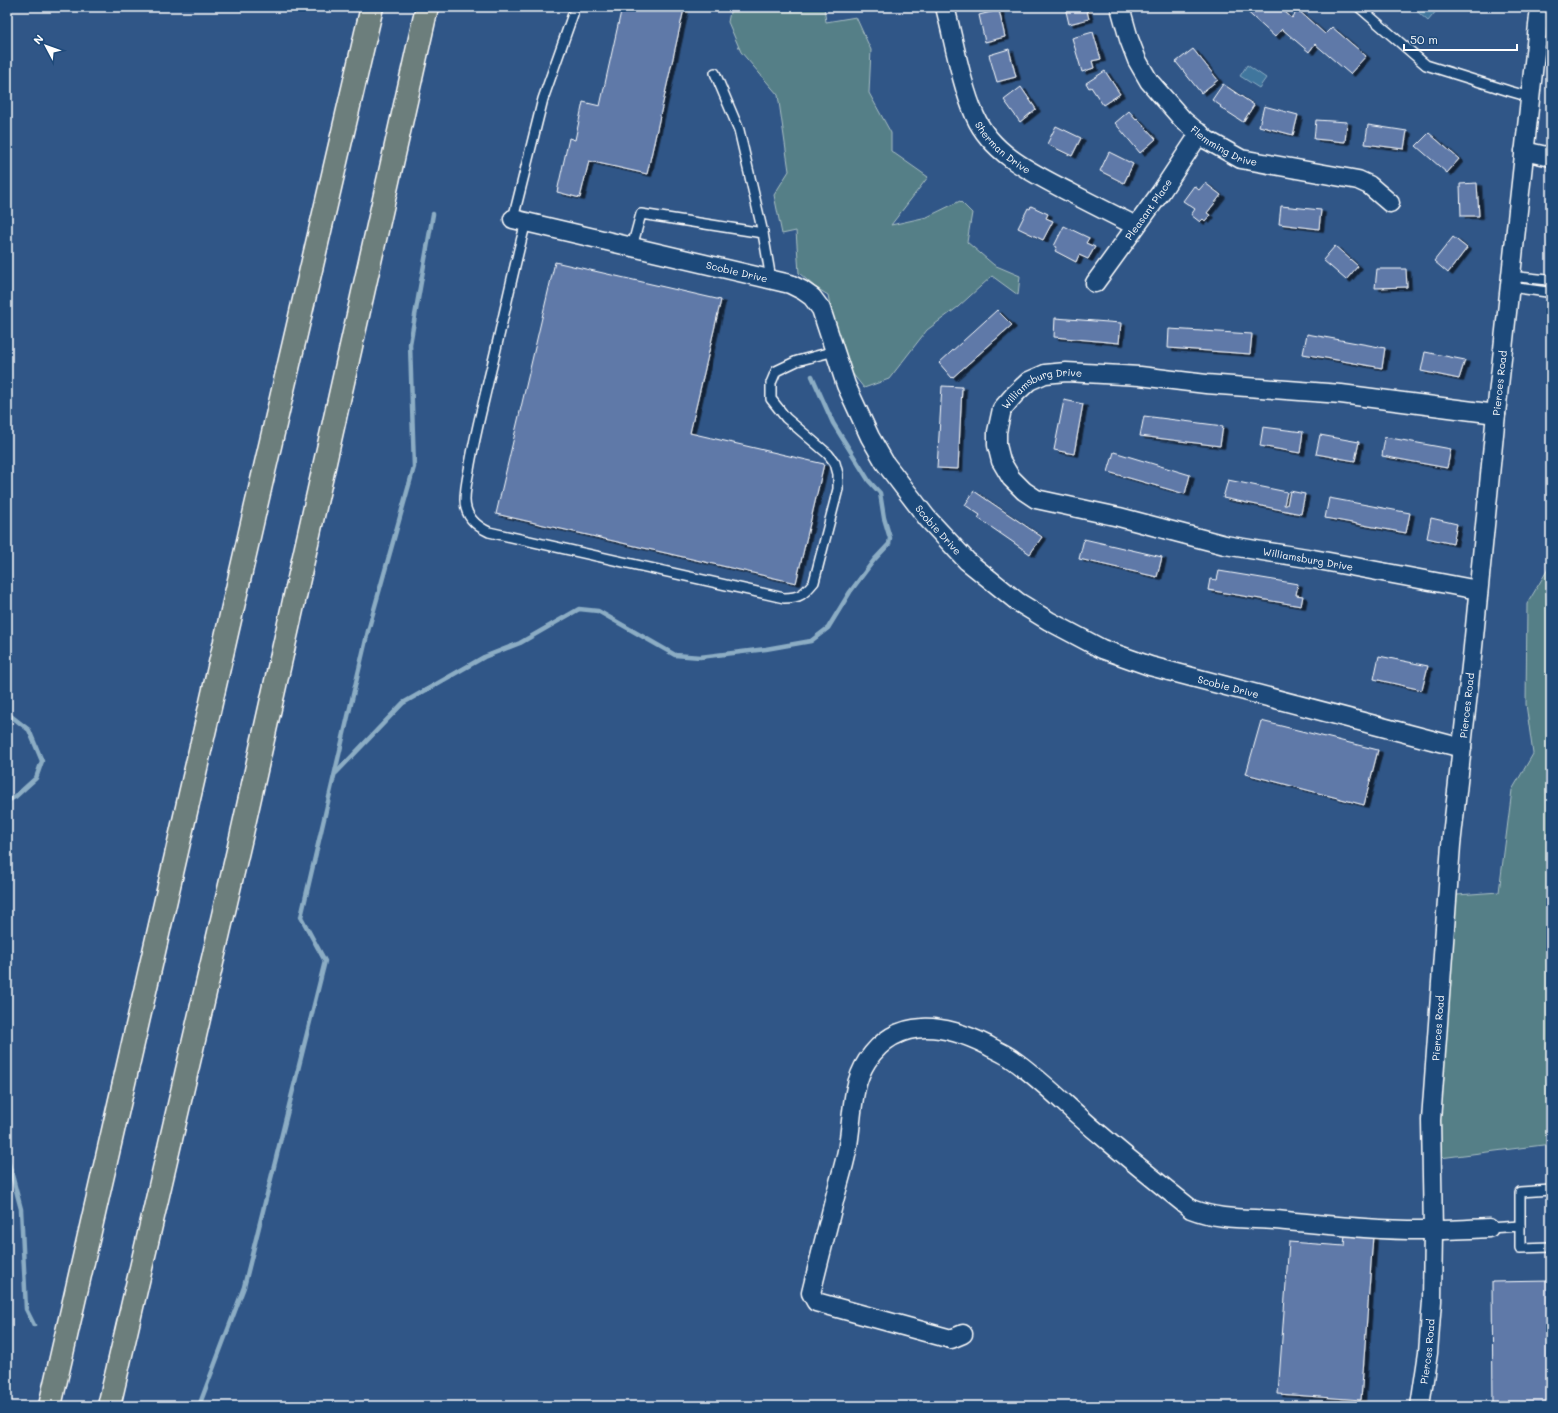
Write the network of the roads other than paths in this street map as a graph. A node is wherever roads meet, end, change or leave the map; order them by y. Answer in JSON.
{"nodes":[{"id":1,"x":372,"y":7,"type":"edge"},
{"id":2,"x":427,"y":7,"type":"edge"},
{"id":3,"x":945,"y":7,"type":"edge"},
{"id":4,"x":1120,"y":7,"type":"edge"},
{"id":5,"x":1359,"y":7,"type":"edge"},
{"id":6,"x":1540,"y":7,"type":"edge"},
{"id":7,"x":573,"y":14,"type":"dead end"},
{"id":8,"x":715,"y":73,"type":"dead end"},
{"id":9,"x":1530,"y":97,"type":"junction"},
{"id":10,"x":1200,"y":133,"type":"junction"},
{"id":11,"x":1524,"y":151,"type":"junction"},
{"id":12,"x":1551,"y":156,"type":"edge"},
{"id":13,"x":1390,"y":204,"type":"dead end"},
{"id":14,"x":519,"y":220,"type":"junction"},
{"id":15,"x":1136,"y":226,"type":"junction"},
{"id":16,"x":763,"y":233,"type":"junction"},
{"id":17,"x":632,"y":247,"type":"junction"},
{"id":18,"x":771,"y":279,"type":"junction"},
{"id":19,"x":1512,"y":281,"type":"junction"},
{"id":20,"x":1095,"y":283,"type":"dead end"},
{"id":21,"x":1551,"y":284,"type":"edge"},
{"id":22,"x":1551,"y":289,"type":"edge"},
{"id":23,"x":835,"y":351,"type":"junction"},
{"id":24,"x":1496,"y":414,"type":"junction"},
{"id":25,"x":1478,"y":590,"type":"junction"},
{"id":26,"x":1462,"y":748,"type":"junction"},
{"id":27,"x":1551,"y":1190,"type":"edge"},
{"id":28,"x":1520,"y":1226,"type":"junction"},
{"id":29,"x":1489,"y":1228,"type":"joint"},
{"id":30,"x":1433,"y":1230,"type":"junction"},
{"id":31,"x":1551,"y":1247,"type":"edge"},
{"id":32,"x":963,"y":1334,"type":"dead end"},
{"id":33,"x":50,"y":1406,"type":"edge"},
{"id":34,"x":109,"y":1406,"type":"edge"},
{"id":35,"x":1420,"y":1406,"type":"edge"}],
"edges":[{"from":1,"to":33,"type":"highway"},
{"from":2,"to":34,"type":"highway"},
{"from":3,"to":15,"type":"street","name":"Sherman Drive"},
{"from":4,"to":10,"type":"street","name":"Flemming Drive"},
{"from":5,"to":9,"type":"lane"},
{"from":6,"to":9,"type":"street","name":"Pierces Road"},
{"from":7,"to":14,"type":"lane"},
{"from":8,"to":16,"type":"lane"},
{"from":9,"to":11,"type":"street","name":"Pierces Road"},
{"from":10,"to":13,"type":"street","name":"Flemming Drive"},
{"from":10,"to":15,"type":"street","name":"Pleasant Place"},
{"from":11,"to":12,"type":"street"},
{"from":11,"to":19,"type":"street","name":"Pierces Road"},
{"from":14,"to":17,"type":"street","name":"Scobie Drive"},
{"from":14,"to":23,"type":"lane"},
{"from":15,"to":20,"type":"street","name":"Pleasant Place"},
{"from":16,"to":17,"type":"lane"},
{"from":16,"to":18,"type":"lane"},
{"from":17,"to":18,"type":"street","name":"Scobie Drive"},
{"from":18,"to":23,"type":"street","name":"Scobie Drive"},
{"from":19,"to":21,"type":"lane"},
{"from":19,"to":22,"type":"lane"},
{"from":19,"to":24,"type":"street","name":"Pierces Road"},
{"from":23,"to":26,"type":"street","name":"Scobie Drive"},
{"from":24,"to":25,"type":"street","name":"Pierces Road"},
{"from":24,"to":25,"type":"street","name":"Williamsburg Drive"},
{"from":25,"to":26,"type":"street","name":"Pierces Road"},
{"from":26,"to":30,"type":"street","name":"Pierces Road"},
{"from":27,"to":28,"type":"lane"},
{"from":28,"to":29,"type":"lane"},
{"from":28,"to":31,"type":"lane"},
{"from":29,"to":30,"type":"street"},
{"from":30,"to":32,"type":"street"},
{"from":30,"to":35,"type":"street","name":"Pierces Road"}]}
